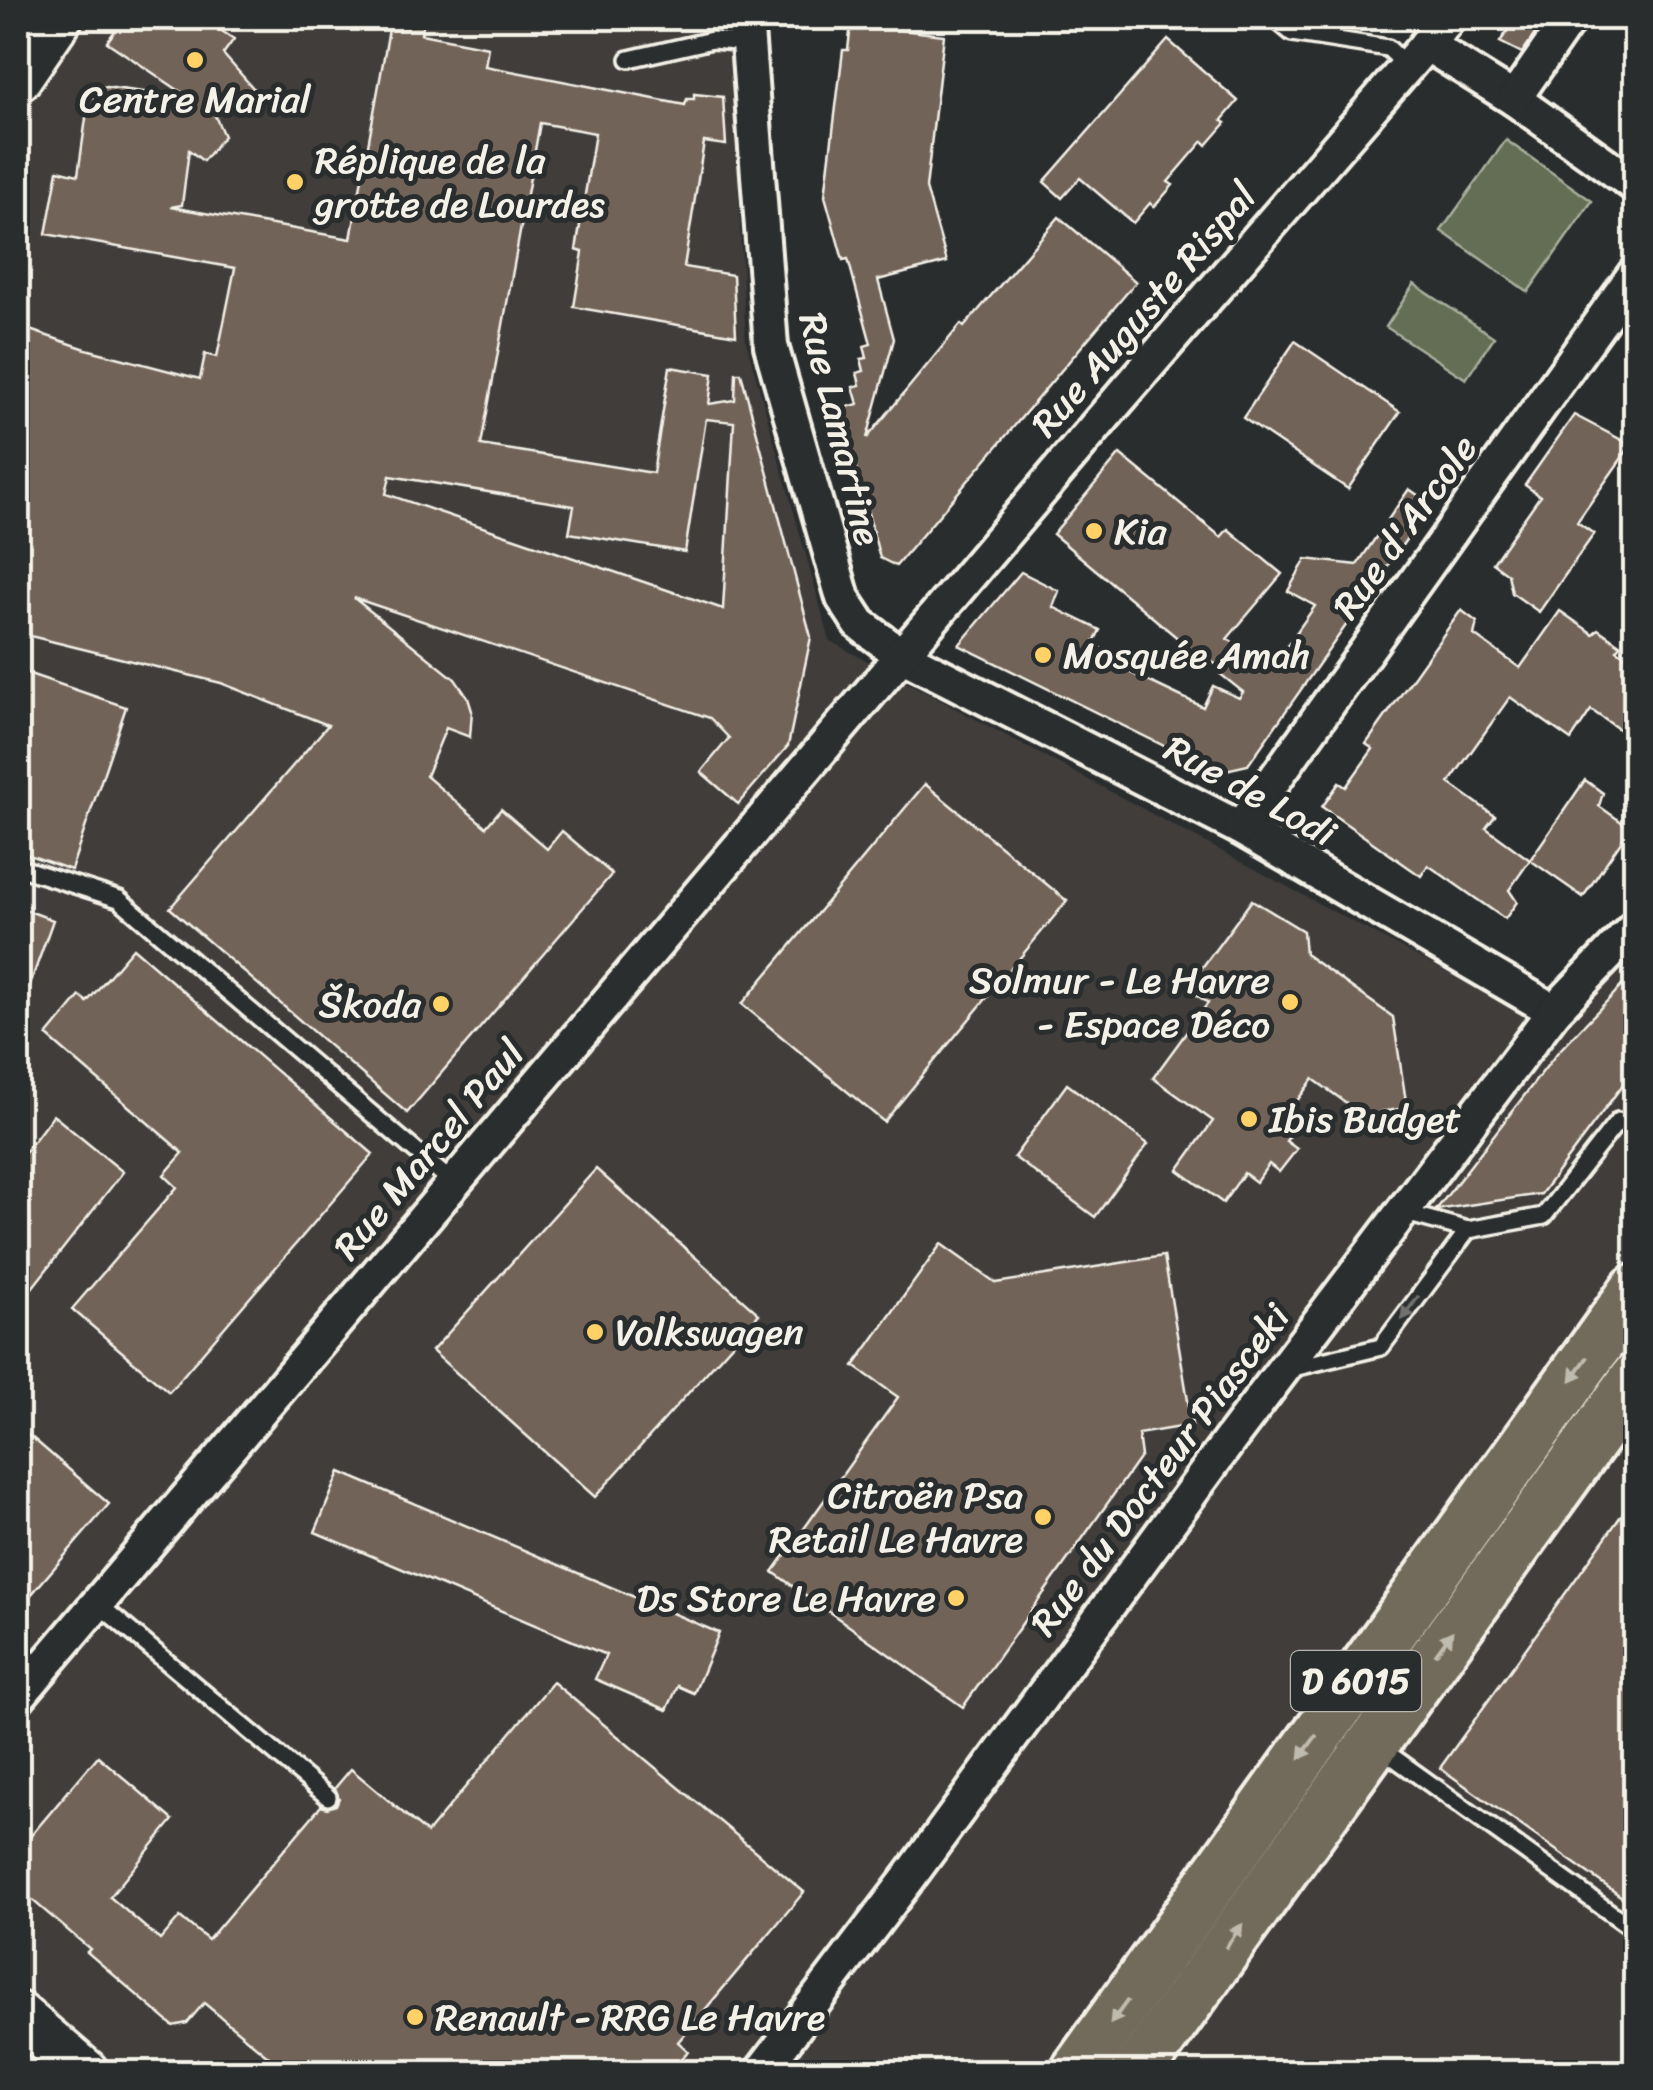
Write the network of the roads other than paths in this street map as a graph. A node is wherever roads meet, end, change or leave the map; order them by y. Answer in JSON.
{"nodes":[{"id":1,"x":59,"y":18,"type":"edge"},
{"id":2,"x":1274,"y":18,"type":"edge"},
{"id":3,"x":1449,"y":18,"type":"edge"},
{"id":4,"x":1570,"y":18,"type":"edge"},
{"id":5,"x":746,"y":30,"type":"edge"},
{"id":6,"x":1416,"y":55,"type":"junction"},
{"id":7,"x":629,"y":59,"type":"dead end"},
{"id":8,"x":18,"y":78,"type":"edge"},
{"id":9,"x":1514,"y":98,"type":"junction"},
{"id":10,"x":1636,"y":186,"type":"edge"},
{"id":11,"x":1636,"y":272,"type":"edge"},
{"id":12,"x":901,"y":655,"type":"junction"},
{"id":13,"x":1240,"y":828,"type":"junction"},
{"id":14,"x":18,"y":868,"type":"edge"},
{"id":15,"x":1636,"y":926,"type":"edge"},
{"id":16,"x":1554,"y":1010,"type":"junction"},
{"id":17,"x":1618,"y":1121,"type":"dead end"},
{"id":18,"x":453,"y":1183,"type":"junction"},
{"id":19,"x":1402,"y":1212,"type":"junction"},
{"id":20,"x":1468,"y":1230,"type":"junction"},
{"id":21,"x":1636,"y":1290,"type":"edge"},
{"id":22,"x":1282,"y":1371,"type":"junction"},
{"id":23,"x":1636,"y":1378,"type":"edge"},
{"id":24,"x":97,"y":1602,"type":"junction"},
{"id":25,"x":18,"y":1697,"type":"edge"},
{"id":26,"x":1372,"y":1742,"type":"junction"},
{"id":27,"x":328,"y":1798,"type":"dead end"},
{"id":28,"x":1636,"y":1931,"type":"edge"},
{"id":29,"x":18,"y":2015,"type":"edge"},
{"id":30,"x":85,"y":2072,"type":"edge"},
{"id":31,"x":760,"y":2072,"type":"edge"},
{"id":32,"x":1076,"y":2072,"type":"edge"},
{"id":33,"x":1137,"y":2072,"type":"edge"}],
"edges":[{"from":1,"to":8,"type":"street"},
{"from":2,"to":6,"type":"lane"},
{"from":3,"to":6,"type":"street","name":"Rue Auguste Rispal"},
{"from":4,"to":9,"type":"street"},
{"from":5,"to":7,"type":"lane"},
{"from":5,"to":12,"type":"street","name":"Rue Lamartine"},
{"from":6,"to":9,"type":"street"},
{"from":6,"to":12,"type":"street","name":"Rue Auguste Rispal"},
{"from":9,"to":10,"type":"street"},
{"from":11,"to":13,"type":"street","name":"Rue d'Arcole"},
{"from":12,"to":13,"type":"street","name":"Rue de Lodi"},
{"from":12,"to":18,"type":"street","name":"Rue Marcel Paul"},
{"from":13,"to":16,"type":"street","name":"Rue de Lodi"},
{"from":14,"to":18,"type":"lane"},
{"from":15,"to":16,"type":"street","name":"Rue du Docteur Piasceki"},
{"from":16,"to":19,"type":"street","name":"Rue du Docteur Piasceki"},
{"from":17,"to":20,"type":"lane"},
{"from":18,"to":24,"type":"street","name":"Rue Marcel Paul"},
{"from":19,"to":20,"type":"lane"},
{"from":19,"to":22,"type":"street","name":"Rue du Docteur Piasceki"},
{"from":20,"to":22,"type":"lane","one_way":true},
{"from":21,"to":32,"type":"main road","number":"D 6015","one_way":true},
{"from":22,"to":31,"type":"street","name":"Rue du Docteur Piasceki"},
{"from":26,"to":23,"type":"main road","number":"D 6015","one_way":true},
{"from":24,"to":25,"type":"street","name":"Rue Marcel Paul"},
{"from":24,"to":27,"type":"lane"},
{"from":26,"to":28,"type":"lane"},
{"from":33,"to":26,"type":"main road","number":"D 6015","one_way":true},
{"from":29,"to":30,"type":"street"}]}
